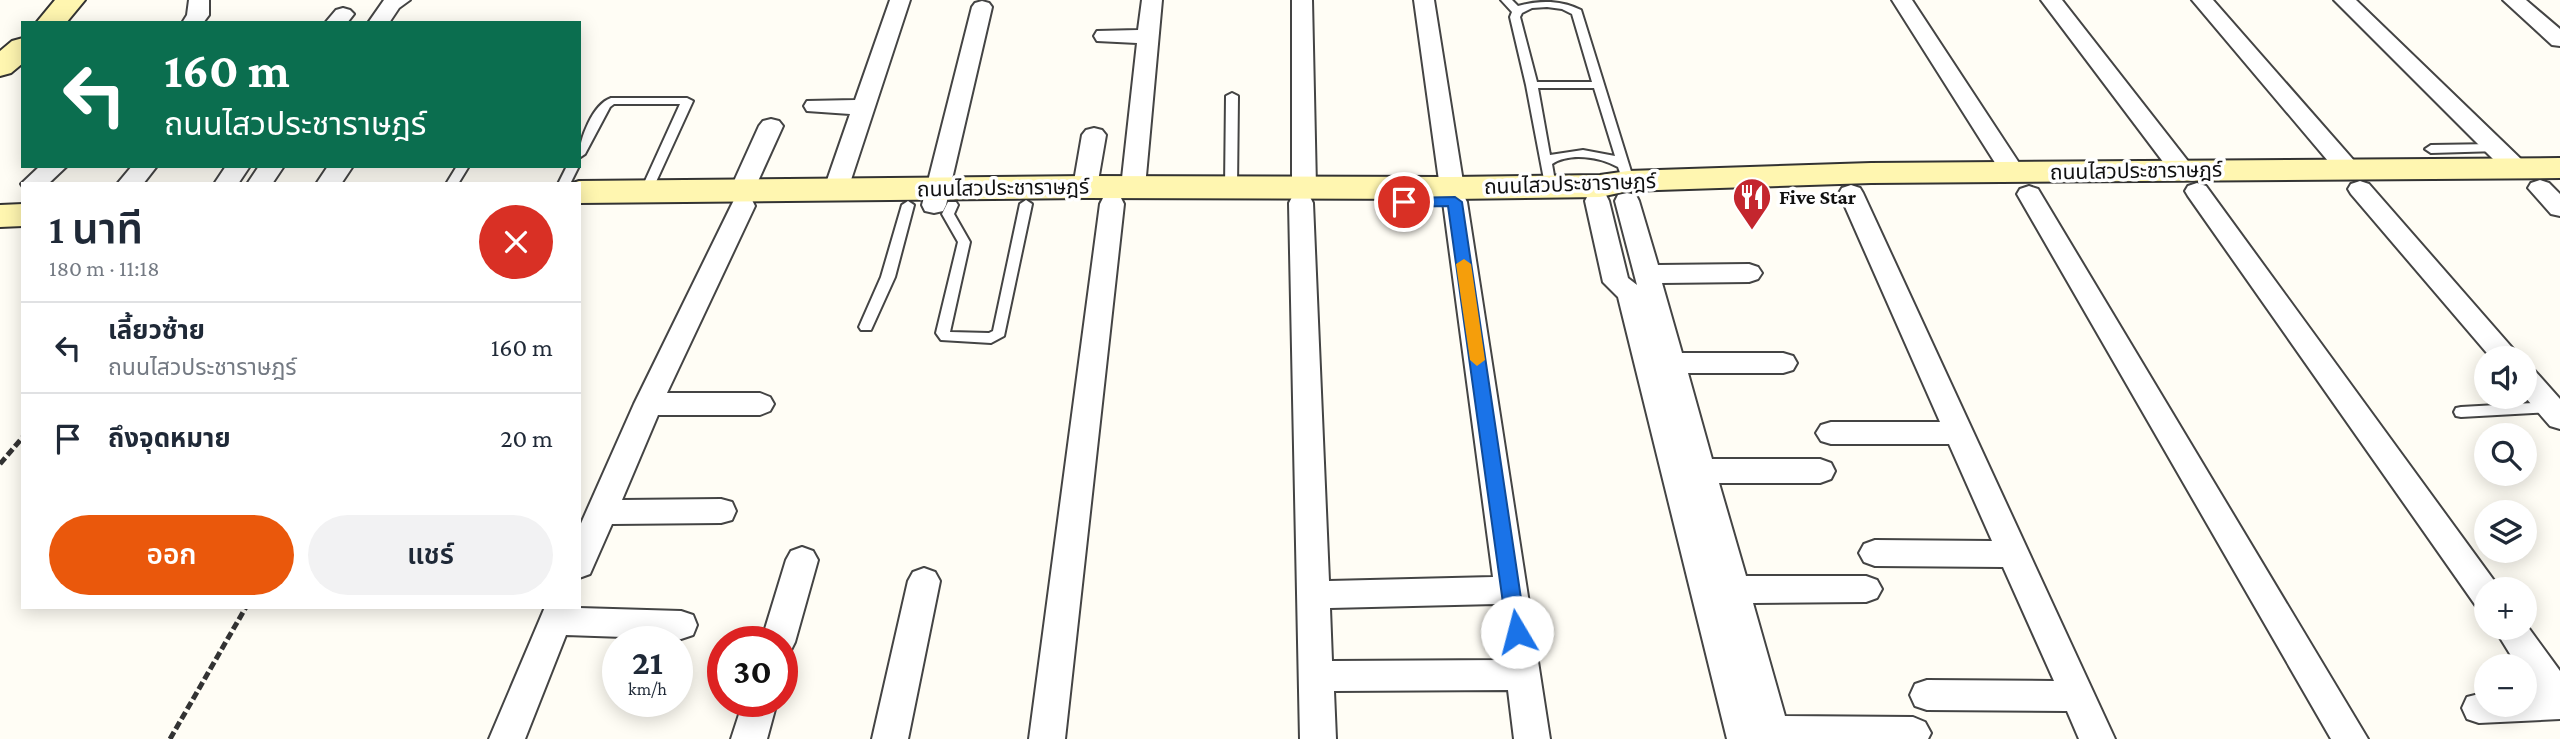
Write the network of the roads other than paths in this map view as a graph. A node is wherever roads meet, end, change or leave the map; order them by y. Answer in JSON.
{"nodes":[{"id":1,"x":71,"y":0,"type":"edge"},
{"id":2,"x":199,"y":0,"type":"edge"},
{"id":3,"x":400,"y":0,"type":"edge"},
{"id":4,"x":900,"y":0,"type":"edge"},
{"id":5,"x":1152,"y":0,"type":"edge"},
{"id":6,"x":1302,"y":0,"type":"edge"},
{"id":7,"x":1424,"y":0,"type":"edge"},
{"id":8,"x":1506,"y":0,"type":"edge"},
{"id":9,"x":1902,"y":0,"type":"edge"},
{"id":10,"x":2051,"y":0,"type":"edge"},
{"id":11,"x":2202,"y":0,"type":"edge"},
{"id":12,"x":2344,"y":0,"type":"edge"},
{"id":13,"x":2513,"y":0,"type":"edge"},
{"id":14,"x":982,"y":7,"type":"dead end"},
{"id":15,"x":1517,"y":10,"type":"junction"},
{"id":16,"x":52,"y":21,"type":"edge"},
{"id":17,"x":194,"y":21,"type":"edge"},
{"id":18,"x":380,"y":21,"type":"edge"},
{"id":19,"x":1105,"y":36,"type":"dead end"},
{"id":20,"x":1146,"y":37,"type":"junction"},
{"id":21,"x":2560,"y":40,"type":"edge"},
{"id":22,"x":2295,"y":83,"type":"dead end"},
{"id":23,"x":1532,"y":85,"type":"junction"},
{"id":24,"x":1599,"y":85,"type":"junction"},
{"id":25,"x":1232,"y":96,"type":"dead end"},
{"id":26,"x":815,"y":106,"type":"dead end"},
{"id":27,"x":864,"y":107,"type":"junction"},
{"id":28,"x":771,"y":126,"type":"dead end"},
{"id":29,"x":1094,"y":135,"type":"dead end"},
{"id":30,"x":2431,"y":149,"type":"dead end"},
{"id":31,"x":581,"y":150,"type":"edge"},
{"id":32,"x":53,"y":168,"type":"edge"},
{"id":33,"x":143,"y":168,"type":"edge"},
{"id":34,"x":1548,"y":175,"type":"junction"},
{"id":35,"x":2357,"y":176,"type":"junction"},
{"id":36,"x":2538,"y":178,"type":"edge"},
{"id":37,"x":2189,"y":181,"type":"junction"},
{"id":38,"x":37,"y":182,"type":"edge"},
{"id":39,"x":131,"y":182,"type":"edge"},
{"id":40,"x":2021,"y":183,"type":"junction"},
{"id":41,"x":1619,"y":187,"type":"junction"},
{"id":42,"x":1231,"y":188,"type":"junction"},
{"id":43,"x":836,"y":189,"type":"junction"},
{"id":44,"x":646,"y":191,"type":"junction"},
{"id":45,"x":581,"y":192,"type":"edge"},
{"id":46,"x":1110,"y":192,"type":"junction"},
{"id":47,"x":1851,"y":192,"type":"junction"},
{"id":48,"x":1303,"y":195,"type":"junction"},
{"id":49,"x":1453,"y":195,"type":"junction"},
{"id":50,"x":742,"y":198,"type":"junction"},
{"id":51,"x":933,"y":201,"type":"junction"},
{"id":52,"x":1026,"y":204,"type":"junction"},
{"id":53,"x":581,"y":207,"type":"edge"},
{"id":54,"x":1749,"y":272,"type":"dead end"},
{"id":55,"x":1643,"y":287,"type":"junction"},
{"id":56,"x":866,"y":327,"type":"dead end"},
{"id":57,"x":2497,"y":346,"type":"edge"},
{"id":58,"x":1671,"y":363,"type":"junction"},
{"id":59,"x":1783,"y":363,"type":"dead end"},
{"id":60,"x":2537,"y":392,"type":"edge"},
{"id":61,"x":649,"y":404,"type":"junction"},
{"id":62,"x":760,"y":404,"type":"dead end"},
{"id":63,"x":2461,"y":412,"type":"dead end"},
{"id":64,"x":2555,"y":413,"type":"edge"},
{"id":65,"x":1830,"y":433,"type":"dead end"},
{"id":66,"x":1958,"y":433,"type":"junction"},
{"id":67,"x":1688,"y":471,"type":"junction"},
{"id":68,"x":1821,"y":471,"type":"dead end"},
{"id":69,"x":721,"y":510,"type":"dead end"},
{"id":70,"x":602,"y":512,"type":"junction"},
{"id":71,"x":1875,"y":553,"type":"dead end"},
{"id":72,"x":2013,"y":554,"type":"junction"},
{"id":73,"x":581,"y":560,"type":"edge"},
{"id":74,"x":802,"y":560,"type":"dead end"},
{"id":75,"x":2474,"y":578,"type":"edge"},
{"id":76,"x":924,"y":581,"type":"dead end"},
{"id":77,"x":1866,"y":589,"type":"dead end"},
{"id":78,"x":1510,"y":590,"type":"junction"},
{"id":79,"x":1720,"y":590,"type":"junction"},
{"id":80,"x":1314,"y":595,"type":"junction"},
{"id":81,"x":558,"y":614,"type":"edge"},
{"id":82,"x":681,"y":625,"type":"dead end"},
{"id":83,"x":783,"y":626,"type":"edge"},
{"id":84,"x":2519,"y":640,"type":"edge"},
{"id":85,"x":1523,"y":675,"type":"junction"},
{"id":86,"x":1315,"y":676,"type":"junction"},
{"id":87,"x":1927,"y":695,"type":"dead end"},
{"id":88,"x":2077,"y":696,"type":"junction"},
{"id":89,"x":2560,"y":698,"type":"edge"},
{"id":90,"x":2560,"y":704,"type":"edge"},
{"id":91,"x":2537,"y":705,"type":"edge"},
{"id":92,"x":756,"y":717,"type":"edge"},
{"id":93,"x":1913,"y":733,"type":"dead end"},
{"id":94,"x":1759,"y":735,"type":"edge"},
{"id":95,"x":507,"y":739,"type":"edge"},
{"id":96,"x":749,"y":739,"type":"edge"},
{"id":97,"x":890,"y":739,"type":"edge"},
{"id":98,"x":1047,"y":739,"type":"edge"},
{"id":99,"x":1318,"y":739,"type":"edge"},
{"id":100,"x":1532,"y":739,"type":"edge"},
{"id":101,"x":2097,"y":739,"type":"edge"},
{"id":102,"x":2350,"y":739,"type":"edge"}],
"edges":[{"from":1,"to":16,"type":"main road"},
{"from":2,"to":17,"type":"street"},
{"from":3,"to":18,"type":"street"},
{"from":4,"to":27,"type":"street"},
{"from":5,"to":20,"type":"street"},
{"from":6,"to":48,"type":"street"},
{"from":7,"to":49,"type":"street"},
{"from":8,"to":15,"type":"lane"},
{"from":9,"to":40,"type":"street"},
{"from":10,"to":37,"type":"street"},
{"from":11,"to":35,"type":"street"},
{"from":12,"to":36,"type":"street"},
{"from":13,"to":21,"type":"street"},
{"from":14,"to":51,"type":"street"},
{"from":15,"to":23,"type":"lane"},
{"from":15,"to":24,"type":"lane"},
{"from":19,"to":20,"type":"street"},
{"from":20,"to":46,"type":"street"},
{"from":22,"to":35,"type":"street"},
{"from":23,"to":24,"type":"lane"},
{"from":23,"to":34,"type":"lane"},
{"from":24,"to":41,"type":"lane"},
{"from":25,"to":42,"type":"lane"},
{"from":26,"to":27,"type":"street"},
{"from":27,"to":43,"type":"street"},
{"from":28,"to":50,"type":"street"},
{"from":29,"to":46,"type":"street"},
{"from":30,"to":36,"type":"lane"},
{"from":31,"to":44,"type":"lane"},
{"from":32,"to":38,"type":"street"},
{"from":33,"to":39,"type":"street"},
{"from":34,"to":41,"type":"main road","name":"ถนนไสวประชาราษฎร์"},
{"from":34,"to":49,"type":"main road","name":"ถนนไสวประชาราษฎร์"},
{"from":35,"to":36,"type":"main road","name":"ถนนไสวประชาราษฎร์"},
{"from":35,"to":37,"type":"main road","name":"ถนนไสวประชาราษฎร์"},
{"from":35,"to":57,"type":"street"},
{"from":37,"to":40,"type":"main road","name":"ถนนไสวประชาราษฎร์"},
{"from":37,"to":75,"type":"street"},
{"from":40,"to":41,"type":"main road","name":"ถนนไสวประชาราษฎร์"},
{"from":40,"to":47,"type":"main road","name":"ถนนไสวประชาราษฎร์"},
{"from":40,"to":102,"type":"street"},
{"from":41,"to":47,"type":"main road","name":"ถนนไสวประชาราษฎร์"},
{"from":41,"to":49,"type":"main road","name":"ถนนไสวประชาราษฎร์"},
{"from":41,"to":55,"type":"street"},
{"from":42,"to":46,"type":"main road","name":"ถนนไสวประชาราษฎร์"},
{"from":42,"to":48,"type":"main road","name":"ถนนไสวประชาราษฎร์"},
{"from":43,"to":50,"type":"main road","name":"ถนนไสวประชาราษฎร์"},
{"from":43,"to":51,"type":"main road","name":"ถนนไสวประชาราษฎร์"},
{"from":44,"to":45,"type":"main road","name":"ถนนไสวประชาราษฎร์"},
{"from":44,"to":50,"type":"main road","name":"ถนนไสวประชาราษฎร์"},
{"from":46,"to":48,"type":"main road","name":"ถนนไสวประชาราษฎร์"},
{"from":46,"to":51,"type":"main road","name":"ถนนไสวประชาราษฎร์"},
{"from":46,"to":52,"type":"main road","name":"ถนนไสวประชาราษฎร์"},
{"from":46,"to":98,"type":"street"},
{"from":47,"to":66,"type":"street"},
{"from":48,"to":49,"type":"main road","name":"ถนนไสวประชาราษฎร์"},
{"from":48,"to":80,"type":"street"},
{"from":49,"to":78,"type":"street"},
{"from":50,"to":51,"type":"main road","name":"ถนนไสวประชาราษฎร์"},
{"from":50,"to":53,"type":"main road","name":"ถนนไสวประชาราษฎร์"},
{"from":50,"to":61,"type":"street"},
{"from":51,"to":52,"type":"main road","name":"ถนนไสวประชาราษฎร์"},
{"from":51,"to":52,"type":"lane"},
{"from":51,"to":56,"type":"lane"},
{"from":54,"to":55,"type":"street"},
{"from":55,"to":58,"type":"street"},
{"from":55,"to":67,"type":"street"},
{"from":58,"to":59,"type":"street"},
{"from":58,"to":67,"type":"street"},
{"from":60,"to":64,"type":"street"},
{"from":61,"to":62,"type":"street"},
{"from":61,"to":70,"type":"street"},
{"from":63,"to":64,"type":"lane"},
{"from":65,"to":66,"type":"street"},
{"from":66,"to":72,"type":"street"},
{"from":67,"to":68,"type":"street"},
{"from":67,"to":79,"type":"street"},
{"from":69,"to":70,"type":"street"},
{"from":70,"to":73,"type":"street"},
{"from":71,"to":72,"type":"street"},
{"from":72,"to":88,"type":"street"},
{"from":74,"to":83,"type":"street"},
{"from":76,"to":97,"type":"street"},
{"from":77,"to":79,"type":"street"},
{"from":78,"to":80,"type":"street"},
{"from":78,"to":85,"type":"street"},
{"from":79,"to":94,"type":"street"},
{"from":80,"to":86,"type":"street"},
{"from":81,"to":82,"type":"street"},
{"from":81,"to":95,"type":"street"},
{"from":84,"to":89,"type":"street"},
{"from":85,"to":86,"type":"street"},
{"from":85,"to":100,"type":"street"},
{"from":86,"to":99,"type":"street"},
{"from":87,"to":88,"type":"street"},
{"from":88,"to":101,"type":"street"},
{"from":90,"to":91,"type":"street"},
{"from":92,"to":96,"type":"street"},
{"from":93,"to":94,"type":"street"}]}
